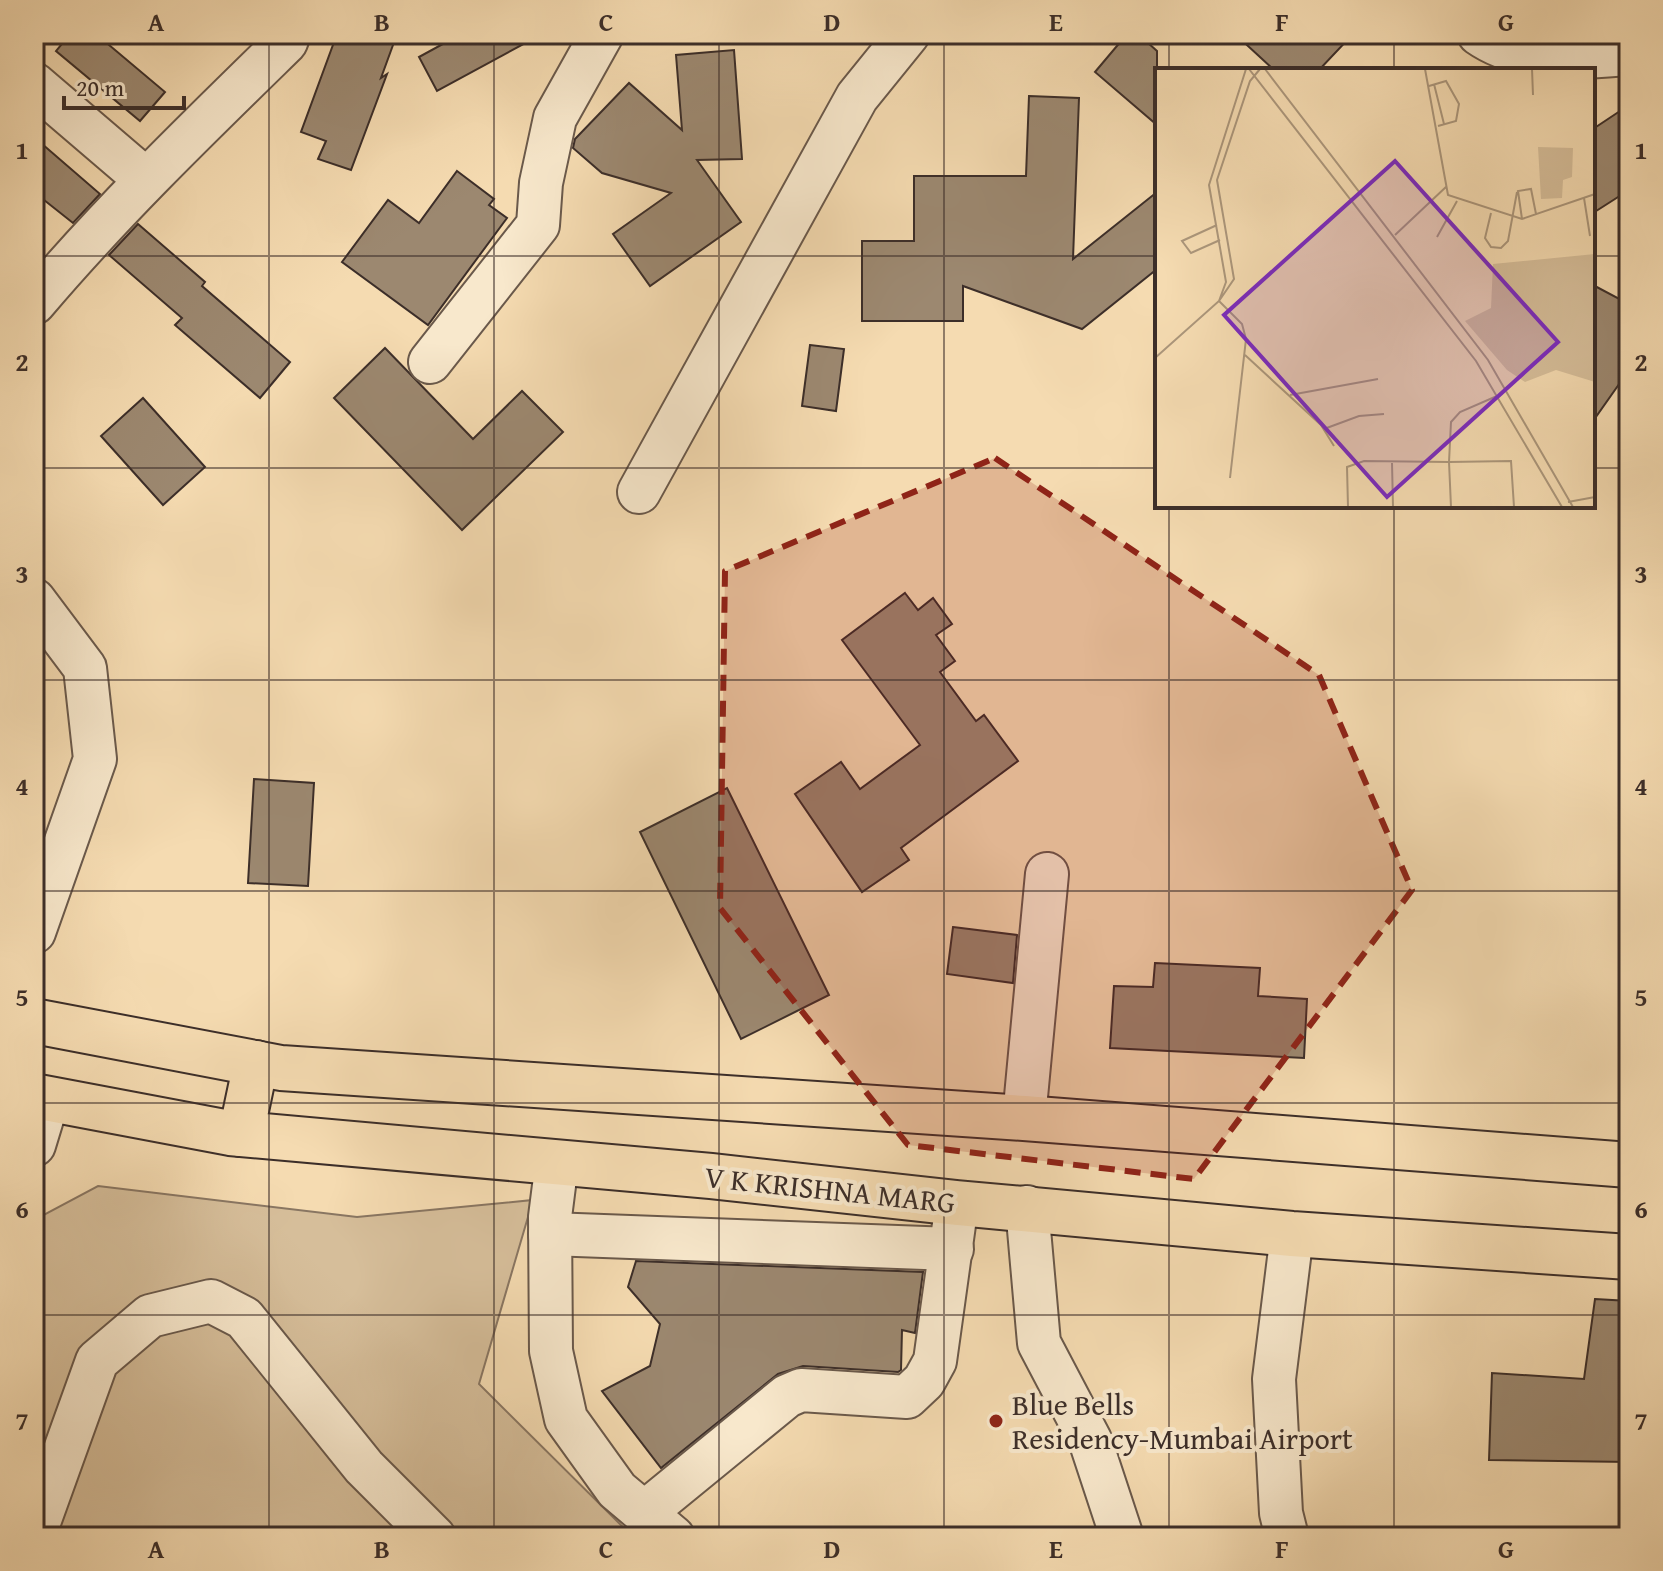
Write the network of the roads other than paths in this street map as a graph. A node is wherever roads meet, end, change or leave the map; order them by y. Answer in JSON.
{"nodes":[{"id":1,"x":289,"y":34,"type":"edge"},
{"id":2,"x":602,"y":34,"type":"edge"},
{"id":3,"x":908,"y":34,"type":"edge"},
{"id":4,"x":1479,"y":34,"type":"edge"},
{"id":5,"x":1570,"y":46,"type":"edge"},
{"id":6,"x":1629,"y":54,"type":"edge"},
{"id":7,"x":34,"y":84,"type":"edge"},
{"id":8,"x":145,"y":179,"type":"junction"},
{"id":9,"x":34,"y":303,"type":"edge"},
{"id":10,"x":430,"y":362,"type":"dead end"},
{"id":11,"x":639,"y":492,"type":"dead end"},
{"id":12,"x":34,"y":600,"type":"edge"},
{"id":13,"x":1047,"y":874,"type":"dead end"},
{"id":14,"x":34,"y":932,"type":"edge"},
{"id":15,"x":34,"y":1021,"type":"edge"},
{"id":16,"x":256,"y":1063,"type":"junction"},
{"id":17,"x":41,"y":1097,"type":"edge"},
{"id":18,"x":1024,"y":1118,"type":"junction"},
{"id":19,"x":241,"y":1134,"type":"junction"},
{"id":20,"x":34,"y":1145,"type":"edge"},
{"id":21,"x":557,"y":1162,"type":"junction"},
{"id":22,"x":1629,"y":1165,"type":"edge"},
{"id":23,"x":957,"y":1203,"type":"junction"},
{"id":24,"x":1027,"y":1207,"type":"junction"},
{"id":25,"x":550,"y":1234,"type":"junction"},
{"id":26,"x":1292,"y":1234,"type":"junction"},
{"id":27,"x":952,"y":1249,"type":"junction"},
{"id":28,"x":1629,"y":1257,"type":"edge"},
{"id":29,"x":658,"y":1525,"type":"edge"},
{"id":30,"x":34,"y":1536,"type":"edge"},
{"id":31,"x":434,"y":1537,"type":"edge"},
{"id":32,"x":1122,"y":1537,"type":"edge"},
{"id":33,"x":1287,"y":1537,"type":"edge"}],
"edges":[{"from":1,"to":8,"type":"street"},
{"from":2,"to":10,"type":"street"},
{"from":3,"to":11,"type":"street"},
{"from":4,"to":5,"type":"street"},
{"from":5,"to":6,"type":"street"},
{"from":7,"to":8,"type":"street"},
{"from":8,"to":9,"type":"street"},
{"from":12,"to":14,"type":"street"},
{"from":13,"to":18,"type":"street"},
{"from":15,"to":16,"type":"main road"},
{"from":16,"to":18,"type":"main road"},
{"from":16,"to":19,"type":"main road"},
{"from":17,"to":19,"type":"main road","name":"V K KRISHNA MARG"},
{"from":17,"to":20,"type":"street"},
{"from":18,"to":22,"type":"main road"},
{"from":19,"to":21,"type":"main road","name":"V K KRISHNA MARG"},
{"from":21,"to":23,"type":"main road","name":"V K KRISHNA MARG"},
{"from":21,"to":25,"type":"street"},
{"from":23,"to":24,"type":"main road","name":"V K KRISHNA MARG"},
{"from":23,"to":27,"type":"street"},
{"from":24,"to":26,"type":"main road","name":"V K KRISHNA MARG"},
{"from":24,"to":32,"type":"street"},
{"from":25,"to":27,"type":"street"},
{"from":25,"to":29,"type":"street"},
{"from":26,"to":28,"type":"main road","name":"V K KRISHNA MARG"},
{"from":26,"to":33,"type":"street"},
{"from":27,"to":29,"type":"street"},
{"from":30,"to":31,"type":"street"}]}
